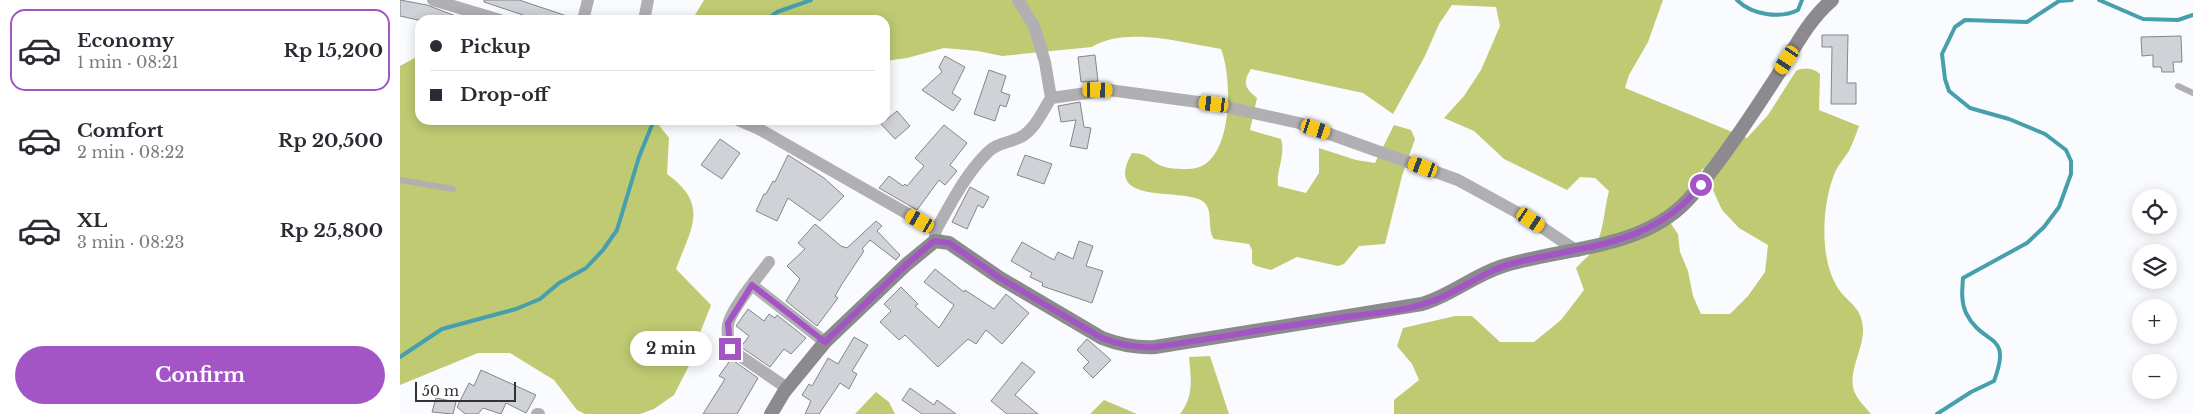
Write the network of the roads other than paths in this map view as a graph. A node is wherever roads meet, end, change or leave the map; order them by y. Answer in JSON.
{"nodes":[{"id":1,"x":433,"y":0,"type":"edge"},
{"id":2,"x":588,"y":0,"type":"edge"},
{"id":3,"x":646,"y":0,"type":"edge"},
{"id":4,"x":1018,"y":0,"type":"edge"},
{"id":5,"x":1832,"y":0,"type":"edge"},
{"id":6,"x":456,"y":3,"type":"edge"},
{"id":7,"x":487,"y":15,"type":"edge"},
{"id":8,"x":584,"y":15,"type":"edge"},
{"id":9,"x":644,"y":15,"type":"edge"},
{"id":10,"x":2178,"y":86,"type":"dead end"},
{"id":11,"x":2193,"y":93,"type":"edge"},
{"id":12,"x":1051,"y":98,"type":"junction"},
{"id":13,"x":750,"y":125,"type":"edge"},
{"id":14,"x":400,"y":180,"type":"edge"},
{"id":15,"x":453,"y":189,"type":"dead end"},
{"id":16,"x":935,"y":235,"type":"junction"},
{"id":17,"x":1576,"y":251,"type":"junction"},
{"id":18,"x":769,"y":262,"type":"dead end"},
{"id":19,"x":752,"y":285,"type":"junction"},
{"id":20,"x":825,"y":342,"type":"junction"},
{"id":21,"x":787,"y":388,"type":"junction"},
{"id":22,"x":770,"y":414,"type":"edge"}],
"edges":[{"from":1,"to":6,"type":"street"},
{"from":2,"to":8,"type":"street"},
{"from":3,"to":9,"type":"street"},
{"from":4,"to":12,"type":"street"},
{"from":5,"to":17,"type":"main road"},
{"from":6,"to":7,"type":"street"},
{"from":10,"to":11,"type":"lane"},
{"from":12,"to":16,"type":"street"},
{"from":12,"to":17,"type":"street"},
{"from":13,"to":16,"type":"street"},
{"from":14,"to":15,"type":"lane"},
{"from":16,"to":17,"type":"main road"},
{"from":16,"to":20,"type":"main road"},
{"from":18,"to":19,"type":"street"},
{"from":19,"to":20,"type":"street"},
{"from":19,"to":21,"type":"street"},
{"from":20,"to":21,"type":"main road"},
{"from":21,"to":22,"type":"main road"}]}
